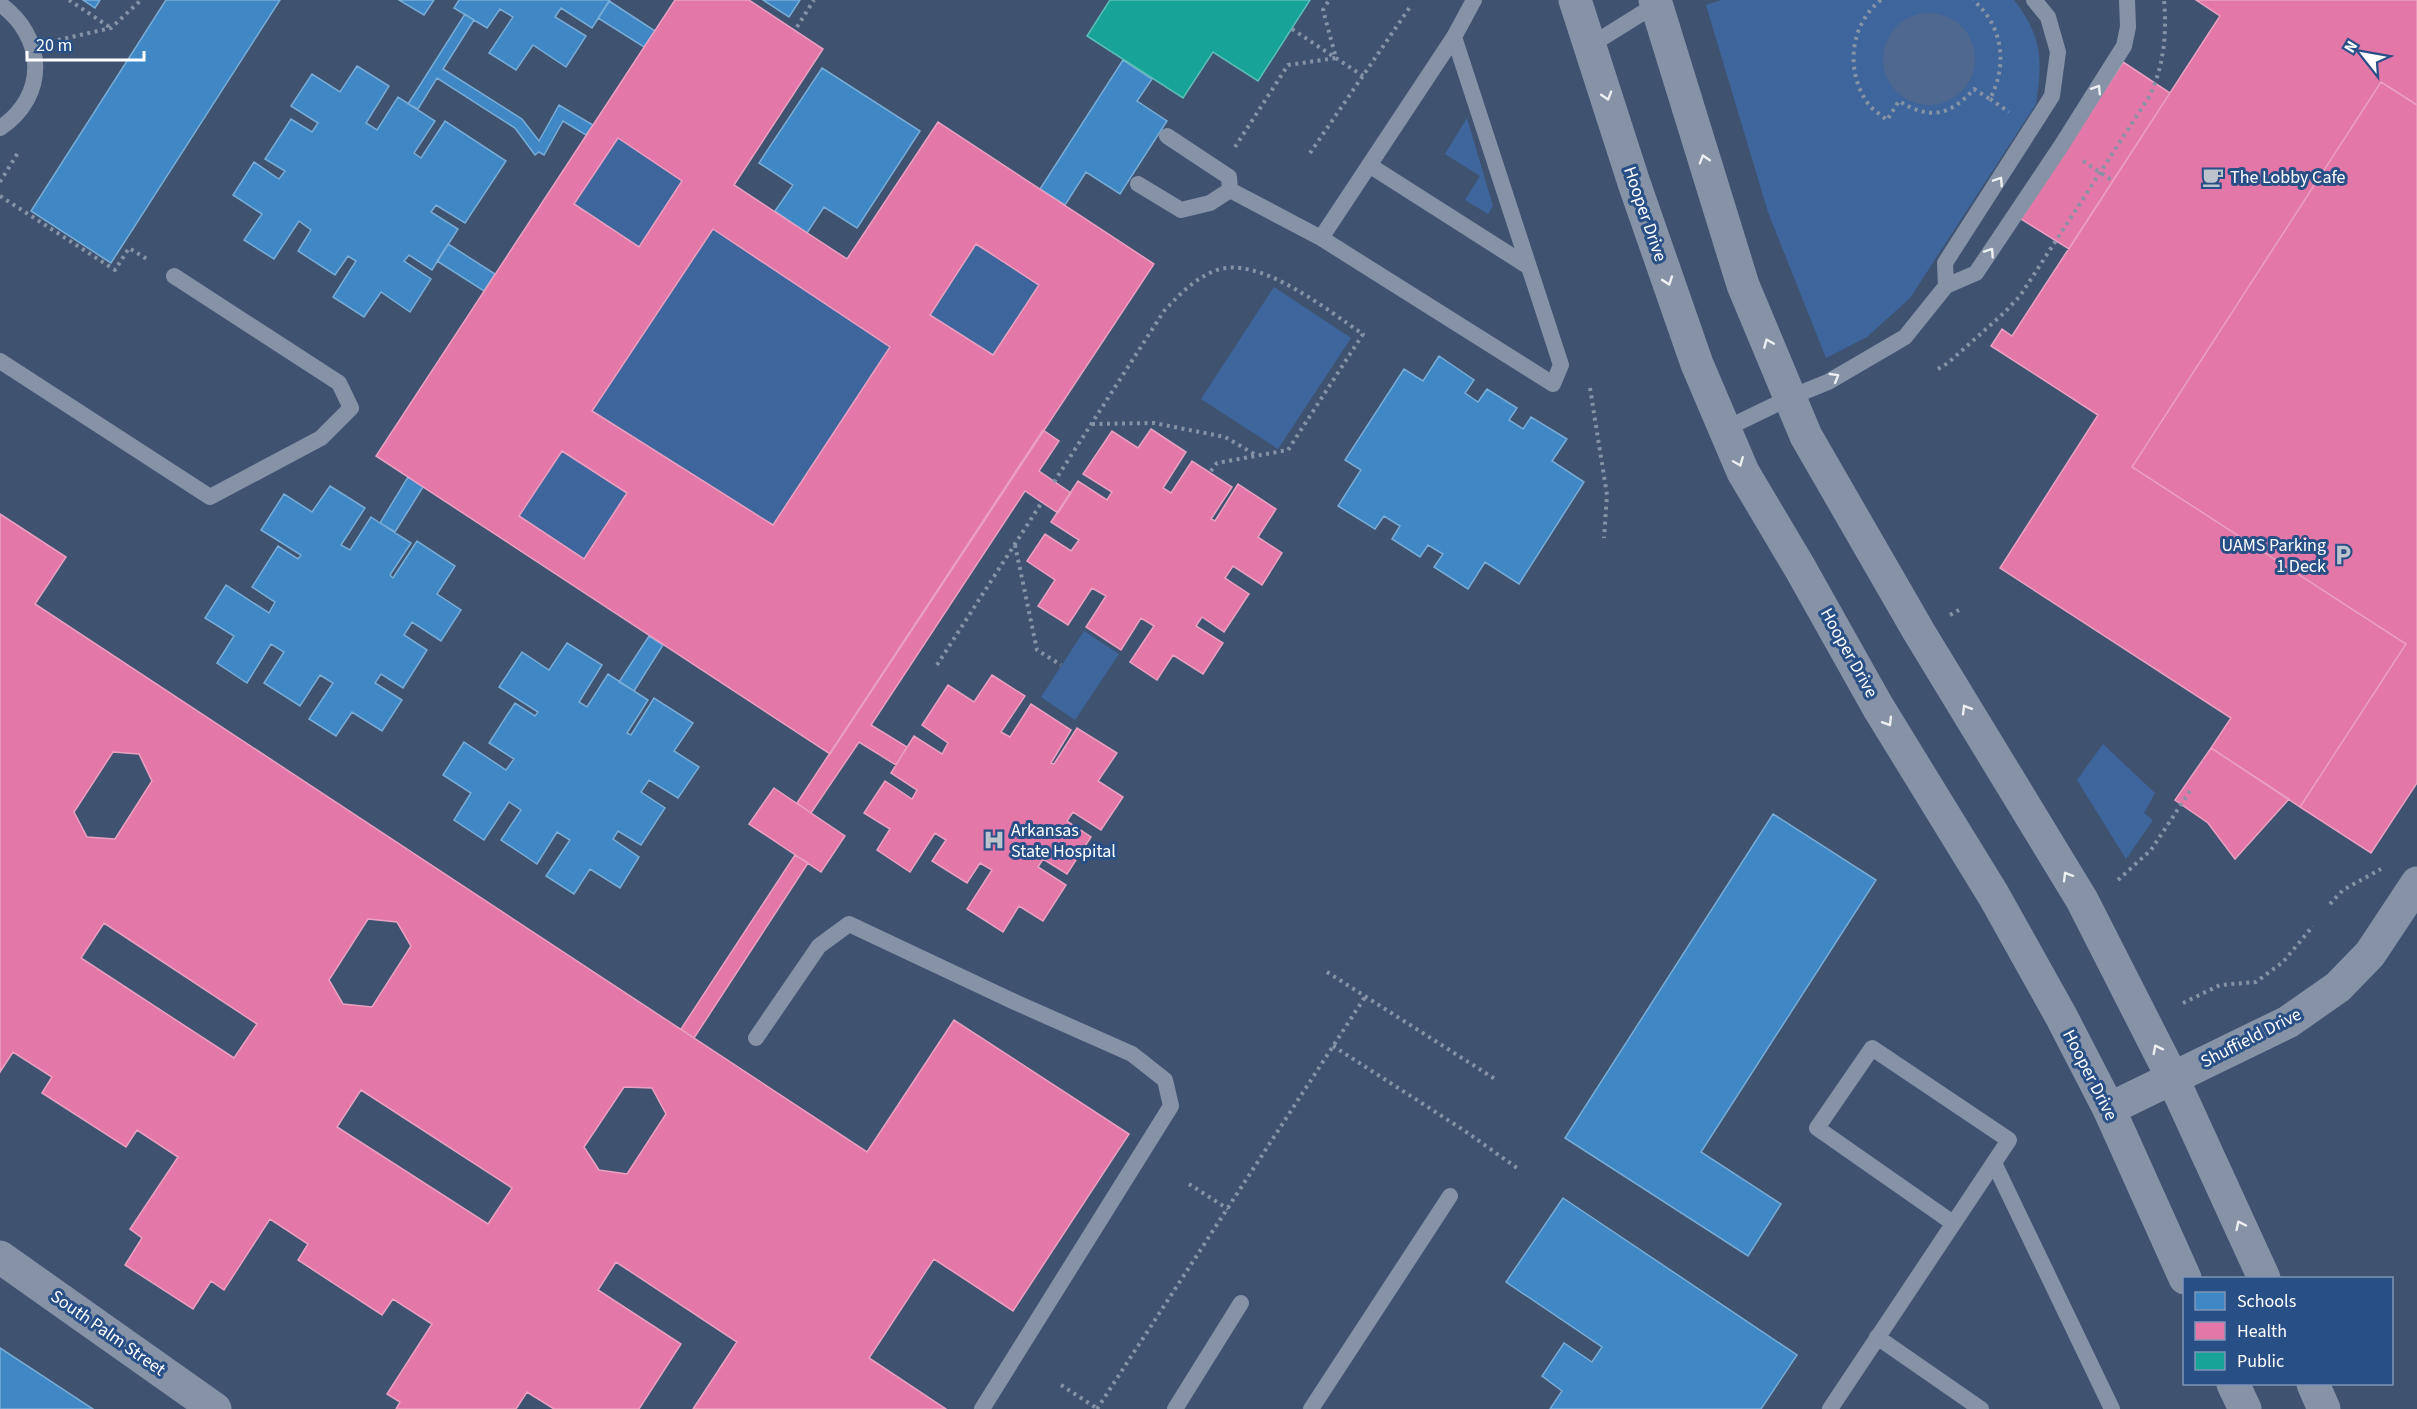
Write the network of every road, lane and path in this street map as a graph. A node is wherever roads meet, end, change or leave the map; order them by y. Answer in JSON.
{"nodes":[{"id":1,"x":69,"y":0,"type":"edge"},
{"id":2,"x":141,"y":0,"type":"edge"},
{"id":3,"x":814,"y":0,"type":"edge"},
{"id":4,"x":1329,"y":0,"type":"edge"},
{"id":5,"x":1474,"y":0,"type":"edge"},
{"id":6,"x":1575,"y":0,"type":"edge"},
{"id":7,"x":1881,"y":0,"type":"edge"},
{"id":8,"x":1973,"y":0,"type":"edge"},
{"id":9,"x":2034,"y":0,"type":"edge"},
{"id":10,"x":2127,"y":0,"type":"edge"},
{"id":11,"x":2164,"y":0,"type":"edge"},
{"id":12,"x":1658,"y":1,"type":"edge"},
{"id":13,"x":0,"y":4,"type":"edge"},
{"id":14,"x":1410,"y":7,"type":"dead end"},
{"id":15,"x":797,"y":27,"type":"dead end"},
{"id":16,"x":111,"y":28,"type":"junction"},
{"id":17,"x":1292,"y":29,"type":"dead end"},
{"id":18,"x":1454,"y":37,"type":"junction"},
{"id":19,"x":51,"y":42,"type":"dead end"},
{"id":20,"x":1591,"y":45,"type":"junction"},
{"id":21,"x":1336,"y":58,"type":"junction"},
{"id":22,"x":1363,"y":75,"type":"junction"},
{"id":23,"x":0,"y":128,"type":"edge"},
{"id":24,"x":1167,"y":136,"type":"dead end"},
{"id":25,"x":1310,"y":153,"type":"dead end"},
{"id":26,"x":2077,"y":157,"type":"dead end"},
{"id":27,"x":1369,"y":165,"type":"junction"},
{"id":28,"x":1220,"y":170,"type":"junction"},
{"id":29,"x":2100,"y":172,"type":"junction"},
{"id":30,"x":2113,"y":181,"type":"dead end"},
{"id":31,"x":1138,"y":184,"type":"dead end"},
{"id":32,"x":1230,"y":190,"type":"junction"},
{"id":33,"x":0,"y":196,"type":"edge"},
{"id":34,"x":1321,"y":238,"type":"junction"},
{"id":35,"x":153,"y":262,"type":"dead end"},
{"id":36,"x":1529,"y":267,"type":"junction"},
{"id":37,"x":174,"y":276,"type":"dead end"},
{"id":38,"x":1946,"y":286,"type":"junction"},
{"id":39,"x":0,"y":361,"type":"edge"},
{"id":40,"x":1938,"y":369,"type":"dead end"},
{"id":41,"x":1590,"y":388,"type":"dead end"},
{"id":42,"x":1791,"y":397,"type":"junction"},
{"id":43,"x":1092,"y":424,"type":"junction"},
{"id":44,"x":1725,"y":429,"type":"junction"},
{"id":45,"x":1257,"y":456,"type":"junction"},
{"id":46,"x":1210,"y":472,"type":"dead end"},
{"id":47,"x":1054,"y":482,"type":"dead end"},
{"id":48,"x":1042,"y":502,"type":"dead end"},
{"id":49,"x":1604,"y":538,"type":"dead end"},
{"id":50,"x":1014,"y":544,"type":"junction"},
{"id":51,"x":937,"y":665,"type":"dead end"},
{"id":52,"x":1061,"y":665,"type":"dead end"},
{"id":53,"x":2190,"y":791,"type":"dead end"},
{"id":54,"x":2383,"y":868,"type":"dead end"},
{"id":55,"x":2118,"y":880,"type":"dead end"},
{"id":56,"x":2417,"y":883,"type":"edge"},
{"id":57,"x":2330,"y":904,"type":"dead end"},
{"id":58,"x":2313,"y":926,"type":"dead end"},
{"id":59,"x":1327,"y":972,"type":"dead end"},
{"id":60,"x":1365,"y":997,"type":"junction"},
{"id":61,"x":2182,"y":1003,"type":"dead end"},
{"id":62,"x":756,"y":1038,"type":"dead end"},
{"id":63,"x":1333,"y":1046,"type":"junction"},
{"id":64,"x":2172,"y":1077,"type":"junction"},
{"id":65,"x":1495,"y":1079,"type":"dead end"},
{"id":66,"x":2109,"y":1109,"type":"junction"},
{"id":67,"x":1994,"y":1163,"type":"junction"},
{"id":68,"x":1516,"y":1167,"type":"dead end"},
{"id":69,"x":1189,"y":1184,"type":"dead end"},
{"id":70,"x":1450,"y":1196,"type":"dead end"},
{"id":71,"x":1228,"y":1209,"type":"junction"},
{"id":72,"x":1953,"y":1222,"type":"junction"},
{"id":73,"x":0,"y":1257,"type":"edge"},
{"id":74,"x":2185,"y":1277,"type":"edge"},
{"id":75,"x":2264,"y":1277,"type":"edge"},
{"id":76,"x":1241,"y":1303,"type":"dead end"},
{"id":77,"x":1877,"y":1337,"type":"junction"},
{"id":78,"x":1060,"y":1385,"type":"dead end"},
{"id":79,"x":2234,"y":1385,"type":"edge"},
{"id":80,"x":2314,"y":1385,"type":"edge"},
{"id":81,"x":215,"y":1409,"type":"edge"},
{"id":82,"x":982,"y":1409,"type":"edge"},
{"id":83,"x":1098,"y":1409,"type":"edge"},
{"id":84,"x":1174,"y":1409,"type":"edge"},
{"id":85,"x":1311,"y":1409,"type":"edge"},
{"id":86,"x":1830,"y":1409,"type":"edge"},
{"id":87,"x":1981,"y":1409,"type":"edge"},
{"id":88,"x":2112,"y":1409,"type":"edge"},
{"id":89,"x":2245,"y":1409,"type":"edge"},
{"id":90,"x":2324,"y":1409,"type":"edge"}],
"edges":[{"from":1,"to":16,"type":"path"},
{"from":2,"to":16,"type":"path"},
{"from":3,"to":15,"type":"path"},
{"from":4,"to":21,"type":"path"},
{"from":5,"to":18,"type":"lane"},
{"from":6,"to":20,"type":"street","name":"Hooper Drive"},
{"from":7,"to":8,"type":"path"},
{"from":38,"to":9,"type":"lane","one_way":true},
{"from":38,"to":10,"type":"lane","one_way":true},
{"from":11,"to":29,"type":"path"},
{"from":12,"to":20,"type":"lane"},
{"from":42,"to":12,"type":"street","one_way":true},
{"from":13,"to":23,"type":"lane"},
{"from":14,"to":22,"type":"path"},
{"from":16,"to":19,"type":"path"},
{"from":17,"to":21,"type":"path"},
{"from":18,"to":27,"type":"lane"},
{"from":18,"to":36,"type":"lane"},
{"from":20,"to":44,"type":"street","name":"Hooper Drive","one_way":true},
{"from":21,"to":22,"type":"path"},
{"from":21,"to":28,"type":"path"},
{"from":22,"to":25,"type":"path"},
{"from":24,"to":28,"type":"lane"},
{"from":26,"to":29,"type":"path"},
{"from":27,"to":34,"type":"lane"},
{"from":27,"to":36,"type":"lane"},
{"from":28,"to":32,"type":"lane"},
{"from":29,"to":30,"type":"path"},
{"from":29,"to":40,"type":"path"},
{"from":31,"to":32,"type":"lane"},
{"from":32,"to":34,"type":"lane"},
{"from":33,"to":35,"type":"path"},
{"from":34,"to":36,"type":"lane"},
{"from":37,"to":39,"type":"lane"},
{"from":42,"to":38,"type":"lane","one_way":true},
{"from":41,"to":49,"type":"path"},
{"from":42,"to":44,"type":"lane"},
{"from":64,"to":42,"type":"street","one_way":true},
{"from":43,"to":45,"type":"path"},
{"from":43,"to":45,"type":"path"},
{"from":43,"to":47,"type":"path"},
{"from":44,"to":66,"type":"street","name":"Hooper Drive","one_way":true},
{"from":45,"to":46,"type":"path"},
{"from":48,"to":50,"type":"path"},
{"from":50,"to":51,"type":"path"},
{"from":50,"to":52,"type":"path"},
{"from":53,"to":55,"type":"path"},
{"from":54,"to":57,"type":"path"},
{"from":56,"to":64,"type":"street","name":"Shuffield Drive"},
{"from":58,"to":61,"type":"path"},
{"from":59,"to":60,"type":"path"},
{"from":60,"to":63,"type":"path"},
{"from":60,"to":65,"type":"path"},
{"from":62,"to":82,"type":"lane"},
{"from":63,"to":68,"type":"path"},
{"from":63,"to":71,"type":"path"},
{"from":64,"to":66,"type":"street","name":"Shuffield Drive"},
{"from":75,"to":64,"type":"street","one_way":true},
{"from":66,"to":74,"type":"street","name":"Hooper Drive"},
{"from":67,"to":72,"type":"lane"},
{"from":67,"to":72,"type":"lane"},
{"from":67,"to":88,"type":"lane"},
{"from":69,"to":71,"type":"path"},
{"from":70,"to":85,"type":"lane"},
{"from":71,"to":83,"type":"path"},
{"from":72,"to":77,"type":"lane"},
{"from":73,"to":81,"type":"street","name":"South Palm Street"},
{"from":76,"to":84,"type":"lane"},
{"from":77,"to":86,"type":"lane"},
{"from":77,"to":87,"type":"lane"},
{"from":78,"to":83,"type":"path"},
{"from":79,"to":89,"type":"street"},
{"from":80,"to":90,"type":"street"}]}
